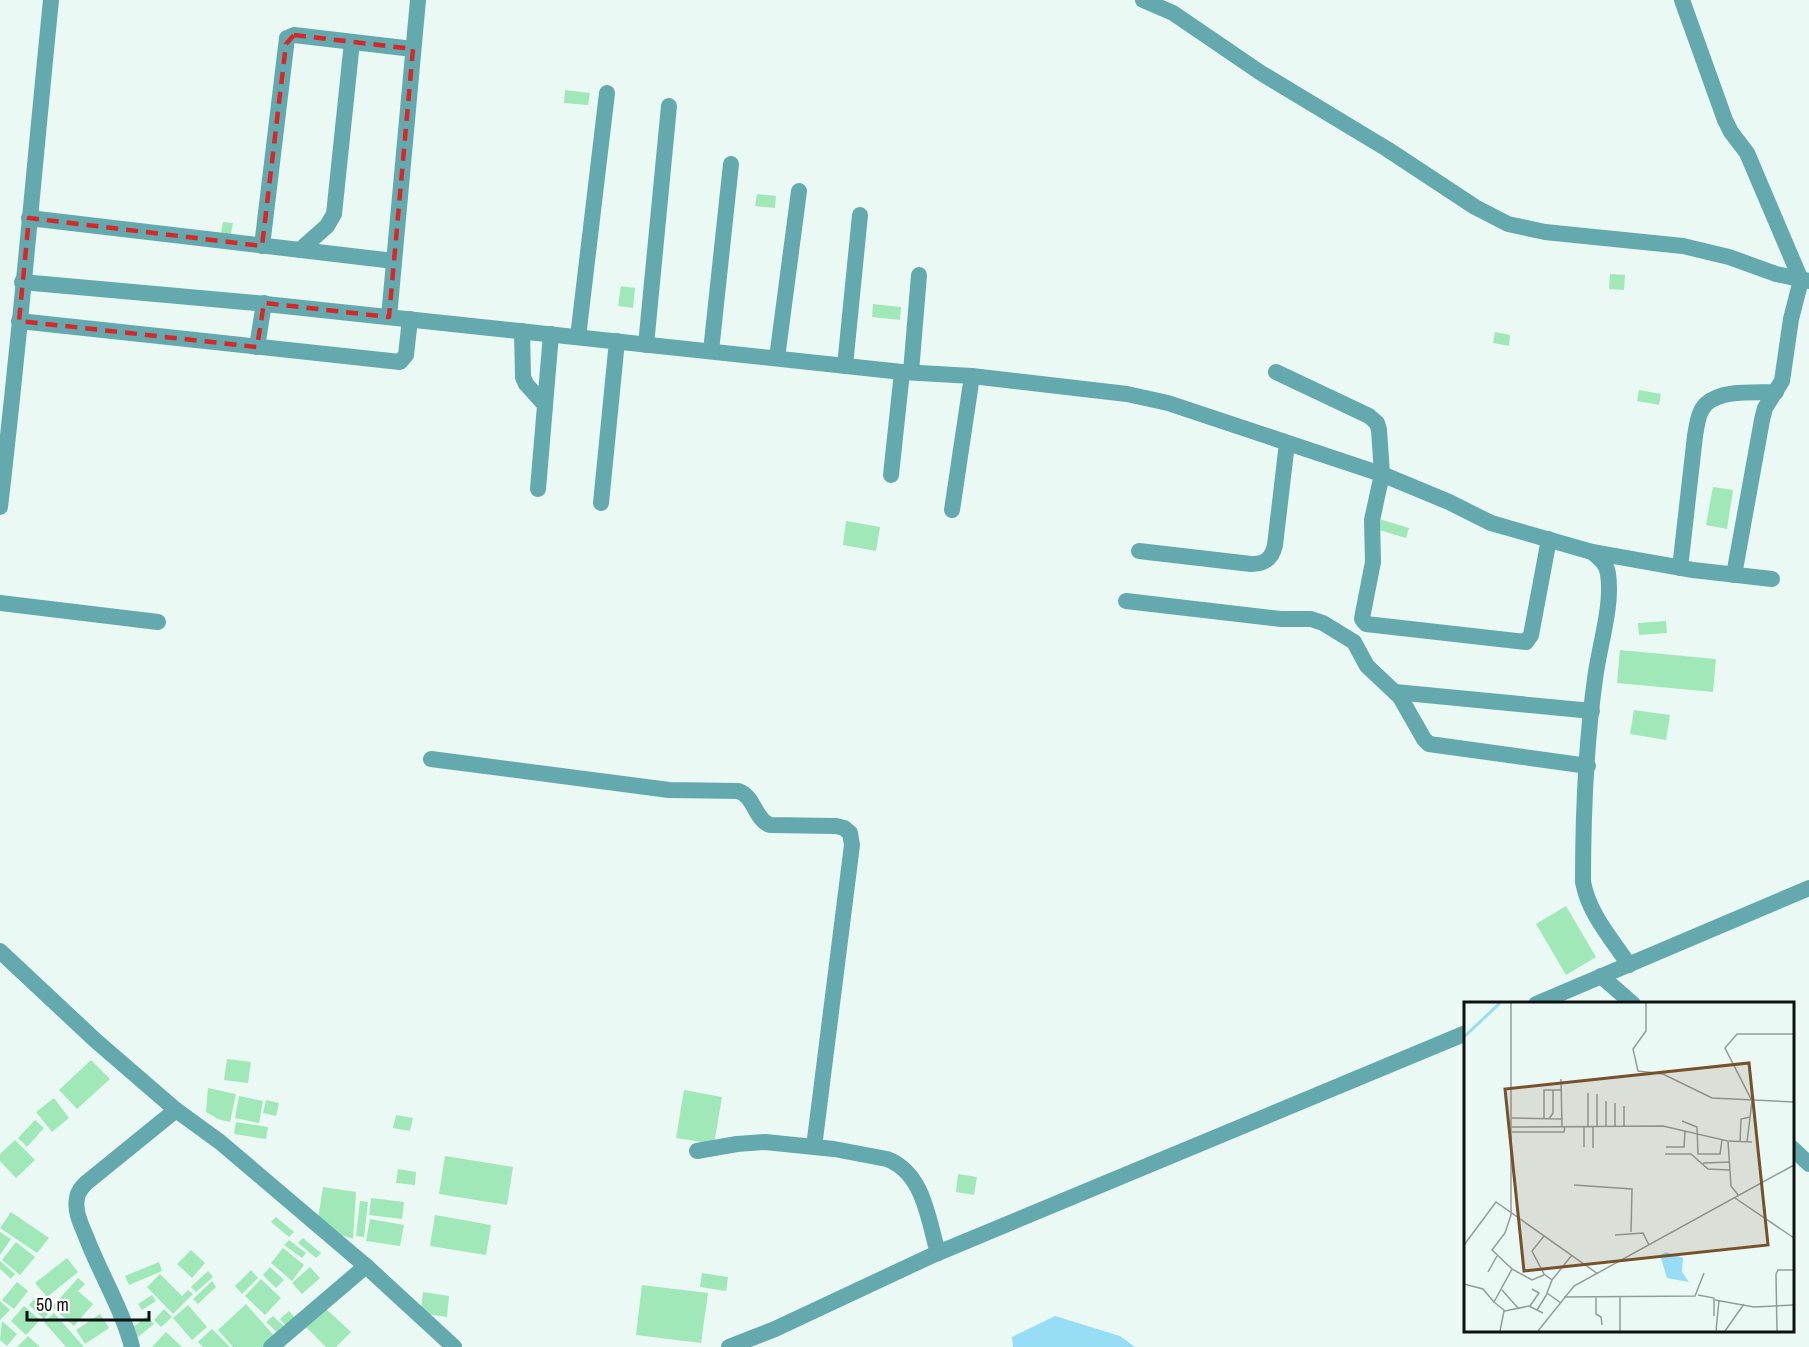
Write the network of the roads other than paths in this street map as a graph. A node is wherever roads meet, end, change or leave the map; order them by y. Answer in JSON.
{"nodes":[{"id":1,"x":51,"y":0,"type":"edge"},
{"id":2,"x":418,"y":0,"type":"edge"},
{"id":3,"x":1143,"y":0,"type":"edge"},
{"id":4,"x":1682,"y":0,"type":"edge"},
{"id":5,"x":352,"y":42,"type":"junction"},
{"id":6,"x":413,"y":48,"type":"junction"},
{"id":7,"x":607,"y":93,"type":"dead end"},
{"id":8,"x":669,"y":106,"type":"dead end"},
{"id":9,"x":730,"y":165,"type":"dead end"},
{"id":10,"x":799,"y":191,"type":"dead end"},
{"id":11,"x":860,"y":215,"type":"dead end"},
{"id":12,"x":29,"y":218,"type":"junction"},
{"id":13,"x":262,"y":246,"type":"junction"},
{"id":14,"x":300,"y":250,"type":"junction"},
{"id":15,"x":394,"y":261,"type":"junction"},
{"id":16,"x":919,"y":274,"type":"dead end"},
{"id":17,"x":1805,"y":281,"type":"edge"},
{"id":18,"x":22,"y":282,"type":"junction"},
{"id":19,"x":264,"y":303,"type":"junction"},
{"id":20,"x":389,"y":317,"type":"junction"},
{"id":21,"x":410,"y":319,"type":"junction"},
{"id":22,"x":19,"y":321,"type":"junction"},
{"id":23,"x":522,"y":331,"type":"junction"},
{"id":24,"x":551,"y":334,"type":"junction"},
{"id":25,"x":579,"y":337,"type":"junction"},
{"id":26,"x":617,"y":341,"type":"junction"},
{"id":27,"x":646,"y":345,"type":"junction"},
{"id":28,"x":257,"y":347,"type":"junction"},
{"id":29,"x":711,"y":351,"type":"junction"},
{"id":30,"x":777,"y":358,"type":"junction"},
{"id":31,"x":844,"y":366,"type":"junction"},
{"id":32,"x":906,"y":372,"type":"junction"},
{"id":33,"x":1276,"y":372,"type":"dead end"},
{"id":34,"x":972,"y":376,"type":"junction"},
{"id":35,"x":1776,"y":392,"type":"junction"},
{"id":36,"x":545,"y":405,"type":"junction"},
{"id":37,"x":1287,"y":443,"type":"junction"},
{"id":38,"x":1382,"y":474,"type":"junction"},
{"id":39,"x":891,"y":476,"type":"dead end"},
{"id":40,"x":538,"y":489,"type":"dead end"},
{"id":41,"x":601,"y":503,"type":"dead end"},
{"id":42,"x":0,"y":507,"type":"edge"},
{"id":43,"x":952,"y":510,"type":"dead end"},
{"id":44,"x":1549,"y":540,"type":"junction"},
{"id":45,"x":1139,"y":551,"type":"dead end"},
{"id":46,"x":1592,"y":552,"type":"junction"},
{"id":47,"x":1680,"y":568,"type":"junction"},
{"id":48,"x":1734,"y":575,"type":"junction"},
{"id":49,"x":1772,"y":579,"type":"dead end"},
{"id":50,"x":1126,"y":601,"type":"dead end"},
{"id":51,"x":0,"y":603,"type":"edge"},
{"id":52,"x":158,"y":622,"type":"dead end"},
{"id":53,"x":1395,"y":692,"type":"junction"},
{"id":54,"x":1592,"y":711,"type":"junction"},
{"id":55,"x":431,"y":759,"type":"dead end"},
{"id":56,"x":1588,"y":766,"type":"junction"},
{"id":57,"x":1809,"y":888,"type":"edge"},
{"id":58,"x":0,"y":951,"type":"edge"},
{"id":59,"x":1629,"y":965,"type":"junction"},
{"id":60,"x":1601,"y":976,"type":"junction"},
{"id":61,"x":1541,"y":1002,"type":"edge"},
{"id":62,"x":1631,"y":1002,"type":"edge"},
{"id":63,"x":1464,"y":1034,"type":"edge"},
{"id":64,"x":176,"y":1110,"type":"junction"},
{"id":65,"x":814,"y":1147,"type":"junction"},
{"id":66,"x":1794,"y":1150,"type":"edge"},
{"id":67,"x":697,"y":1151,"type":"dead end"},
{"id":68,"x":1809,"y":1164,"type":"edge"},
{"id":69,"x":938,"y":1253,"type":"junction"},
{"id":70,"x":366,"y":1266,"type":"junction"},
{"id":71,"x":132,"y":1347,"type":"edge"},
{"id":72,"x":271,"y":1347,"type":"edge"},
{"id":73,"x":454,"y":1347,"type":"edge"},
{"id":74,"x":729,"y":1347,"type":"edge"}],
"edges":[{"from":1,"to":12,"type":"street"},
{"from":2,"to":6,"type":"street"},
{"from":3,"to":17,"type":"street"},
{"from":4,"to":17,"type":"street"},
{"from":5,"to":6,"type":"street"},
{"from":5,"to":13,"type":"street"},
{"from":5,"to":14,"type":"street"},
{"from":6,"to":15,"type":"street"},
{"from":7,"to":25,"type":"street"},
{"from":8,"to":27,"type":"street"},
{"from":9,"to":29,"type":"street"},
{"from":10,"to":30,"type":"street"},
{"from":11,"to":31,"type":"street"},
{"from":12,"to":13,"type":"street"},
{"from":12,"to":18,"type":"street"},
{"from":13,"to":14,"type":"street"},
{"from":14,"to":15,"type":"street"},
{"from":15,"to":20,"type":"street"},
{"from":16,"to":32,"type":"street"},
{"from":17,"to":35,"type":"street"},
{"from":18,"to":19,"type":"street"},
{"from":18,"to":22,"type":"street"},
{"from":19,"to":20,"type":"street"},
{"from":19,"to":28,"type":"street"},
{"from":20,"to":21,"type":"street"},
{"from":21,"to":23,"type":"street"},
{"from":21,"to":28,"type":"street"},
{"from":22,"to":28,"type":"street"},
{"from":22,"to":42,"type":"street"},
{"from":23,"to":24,"type":"street"},
{"from":23,"to":36,"type":"street"},
{"from":24,"to":25,"type":"street"},
{"from":24,"to":36,"type":"street"},
{"from":25,"to":26,"type":"street"},
{"from":26,"to":27,"type":"street"},
{"from":26,"to":41,"type":"street"},
{"from":27,"to":29,"type":"street"},
{"from":29,"to":30,"type":"street"},
{"from":30,"to":31,"type":"street"},
{"from":31,"to":32,"type":"street"},
{"from":32,"to":34,"type":"street"},
{"from":32,"to":39,"type":"street"},
{"from":33,"to":38,"type":"street"},
{"from":34,"to":37,"type":"street"},
{"from":34,"to":43,"type":"street"},
{"from":35,"to":47,"type":"street"},
{"from":35,"to":48,"type":"street"},
{"from":36,"to":40,"type":"street"},
{"from":37,"to":38,"type":"street"},
{"from":37,"to":45,"type":"street"},
{"from":38,"to":44,"type":"street"},
{"from":38,"to":44,"type":"street"},
{"from":44,"to":46,"type":"street"},
{"from":46,"to":47,"type":"street"},
{"from":46,"to":54,"type":"street"},
{"from":47,"to":48,"type":"street"},
{"from":48,"to":49,"type":"street"},
{"from":50,"to":53,"type":"street"},
{"from":51,"to":52,"type":"street"},
{"from":53,"to":54,"type":"street"},
{"from":53,"to":56,"type":"street"},
{"from":54,"to":56,"type":"street"},
{"from":55,"to":65,"type":"street"},
{"from":56,"to":59,"type":"street"},
{"from":57,"to":59,"type":"street"},
{"from":58,"to":64,"type":"street"},
{"from":59,"to":60,"type":"street"},
{"from":60,"to":61,"type":"street"},
{"from":60,"to":62,"type":"street"},
{"from":63,"to":69,"type":"street"},
{"from":64,"to":70,"type":"street"},
{"from":64,"to":71,"type":"street"},
{"from":65,"to":67,"type":"street"},
{"from":65,"to":69,"type":"street"},
{"from":66,"to":68,"type":"street"},
{"from":69,"to":74,"type":"street"},
{"from":70,"to":72,"type":"street"},
{"from":70,"to":73,"type":"street"}]}
